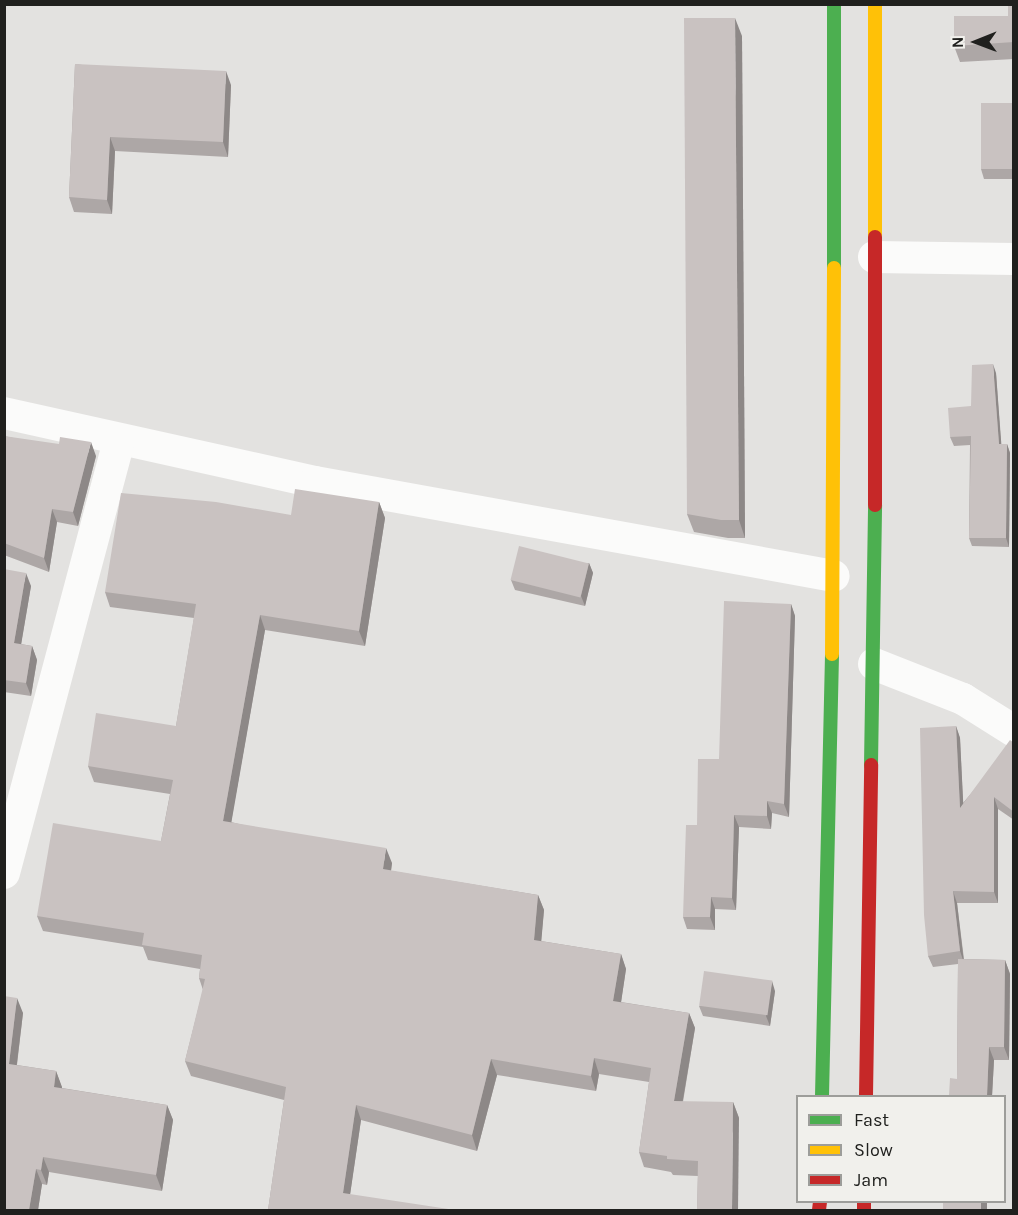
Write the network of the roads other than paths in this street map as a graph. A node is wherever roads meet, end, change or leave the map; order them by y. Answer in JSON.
{"nodes":[{"id":1,"x":834,"y":4,"type":"edge"},
{"id":2,"x":875,"y":4,"type":"edge"},
{"id":3,"x":874,"y":257,"type":"junction"},
{"id":4,"x":1014,"y":259,"type":"edge"},
{"id":5,"x":4,"y":413,"type":"edge"},
{"id":6,"x":119,"y":441,"type":"junction"},
{"id":7,"x":834,"y":576,"type":"junction"},
{"id":8,"x":874,"y":664,"type":"junction"},
{"id":9,"x":1014,"y":731,"type":"edge"},
{"id":10,"x":4,"y":873,"type":"edge"},
{"id":11,"x":822,"y":1095,"type":"edge"},
{"id":12,"x":866,"y":1095,"type":"edge"}],
"edges":[{"from":1,"to":7,"type":"street"},
{"from":2,"to":3,"type":"street"},
{"from":3,"to":4,"type":"street"},
{"from":3,"to":8,"type":"street"},
{"from":5,"to":6,"type":"street"},
{"from":6,"to":7,"type":"street"},
{"from":6,"to":10,"type":"street"},
{"from":7,"to":11,"type":"street"},
{"from":8,"to":9,"type":"street"},
{"from":8,"to":12,"type":"street"}]}
